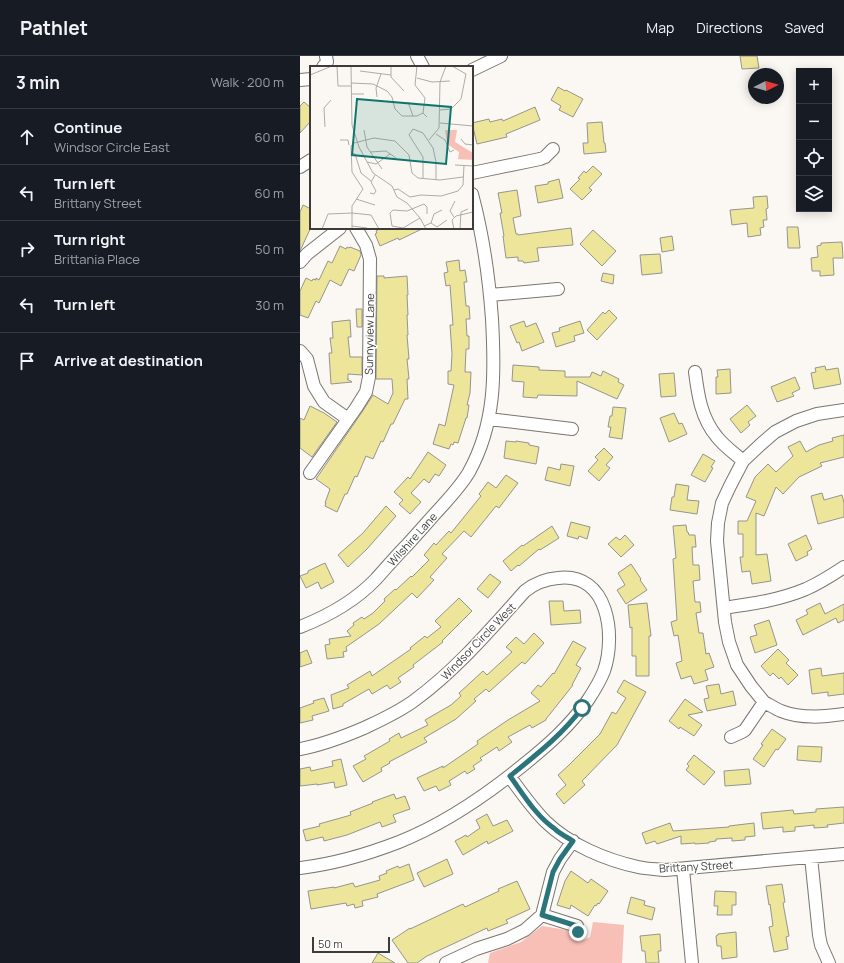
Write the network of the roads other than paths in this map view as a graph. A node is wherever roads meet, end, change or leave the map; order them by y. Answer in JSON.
{"nodes":[{"id":1,"x":326,"y":56,"type":"edge"},
{"id":2,"x":417,"y":56,"type":"edge"},
{"id":3,"x":501,"y":56,"type":"edge"},
{"id":4,"x":324,"y":66,"type":"edge"},
{"id":5,"x":422,"y":66,"type":"edge"},
{"id":6,"x":473,"y":70,"type":"edge"},
{"id":7,"x":310,"y":79,"type":"edge"},
{"id":8,"x":300,"y":80,"type":"edge"},
{"id":9,"x":553,"y":149,"type":"dead end"},
{"id":10,"x":310,"y":161,"type":"edge"},
{"id":11,"x":300,"y":167,"type":"edge"},
{"id":12,"x":473,"y":174,"type":"edge"},
{"id":13,"x":473,"y":198,"type":"edge"},
{"id":14,"x":339,"y":229,"type":"edge"},
{"id":15,"x":357,"y":229,"type":"edge"},
{"id":16,"x":300,"y":262,"type":"edge"},
{"id":17,"x":558,"y":288,"type":"dead end"},
{"id":18,"x":490,"y":295,"type":"junction"},
{"id":19,"x":300,"y":351,"type":"edge"},
{"id":20,"x":695,"y":372,"type":"dead end"},
{"id":21,"x":844,"y":410,"type":"edge"},
{"id":22,"x":348,"y":419,"type":"junction"},
{"id":23,"x":489,"y":419,"type":"junction"},
{"id":24,"x":572,"y":429,"type":"dead end"},
{"id":25,"x":743,"y":460,"type":"junction"},
{"id":26,"x":310,"y":473,"type":"dead end"},
{"id":27,"x":844,"y":567,"type":"edge"},
{"id":28,"x":724,"y":608,"type":"junction"},
{"id":29,"x":300,"y":626,"type":"edge"},
{"id":30,"x":764,"y":702,"type":"junction"},
{"id":31,"x":844,"y":714,"type":"edge"},
{"id":32,"x":731,"y":737,"type":"dead end"},
{"id":33,"x":300,"y":749,"type":"edge"},
{"id":34,"x":510,"y":776,"type":"junction"},
{"id":35,"x":573,"y":841,"type":"junction"},
{"id":36,"x":844,"y":854,"type":"edge"},
{"id":37,"x":811,"y":857,"type":"junction"},
{"id":38,"x":300,"y":868,"type":"edge"},
{"id":39,"x":683,"y":869,"type":"junction"},
{"id":40,"x":542,"y":915,"type":"junction"},
{"id":41,"x":578,"y":932,"type":"dead end"},
{"id":42,"x":446,"y":963,"type":"edge"},
{"id":43,"x":692,"y":963,"type":"edge"},
{"id":44,"x":829,"y":963,"type":"edge"}],
"edges":[{"from":1,"to":4,"type":"street"},
{"from":2,"to":5,"type":"street"},
{"from":3,"to":6,"type":"street"},
{"from":7,"to":8,"type":"street"},
{"from":9,"to":12,"type":"street"},
{"from":10,"to":11,"type":"street"},
{"from":13,"to":18,"type":"street","name":"Wilshire Lane"},
{"from":14,"to":16,"type":"street"},
{"from":15,"to":22,"type":"street","name":"Sunnyview Lane"},
{"from":17,"to":18,"type":"street"},
{"from":18,"to":23,"type":"street","name":"Wilshire Lane"},
{"from":19,"to":22,"type":"street"},
{"from":20,"to":25,"type":"street"},
{"from":21,"to":25,"type":"street"},
{"from":22,"to":26,"type":"street","name":"Sunnyview Lane"},
{"from":23,"to":24,"type":"street"},
{"from":23,"to":29,"type":"street","name":"Wilshire Lane"},
{"from":25,"to":28,"type":"street"},
{"from":27,"to":28,"type":"street"},
{"from":28,"to":30,"type":"street"},
{"from":30,"to":31,"type":"street"},
{"from":30,"to":32,"type":"street"},
{"from":33,"to":34,"type":"street","name":"Windsor Circle West"},
{"from":34,"to":35,"type":"street","name":"Brittany Street"},
{"from":34,"to":38,"type":"street","name":"Windsor Circle West"},
{"from":35,"to":39,"type":"street","name":"Brittany Street"},
{"from":35,"to":40,"type":"street"},
{"from":36,"to":37,"type":"street","name":"Brittany Street"},
{"from":37,"to":39,"type":"street","name":"Brittany Street"},
{"from":37,"to":44,"type":"street"},
{"from":39,"to":43,"type":"street"},
{"from":40,"to":41,"type":"street"},
{"from":40,"to":42,"type":"street"}]}
